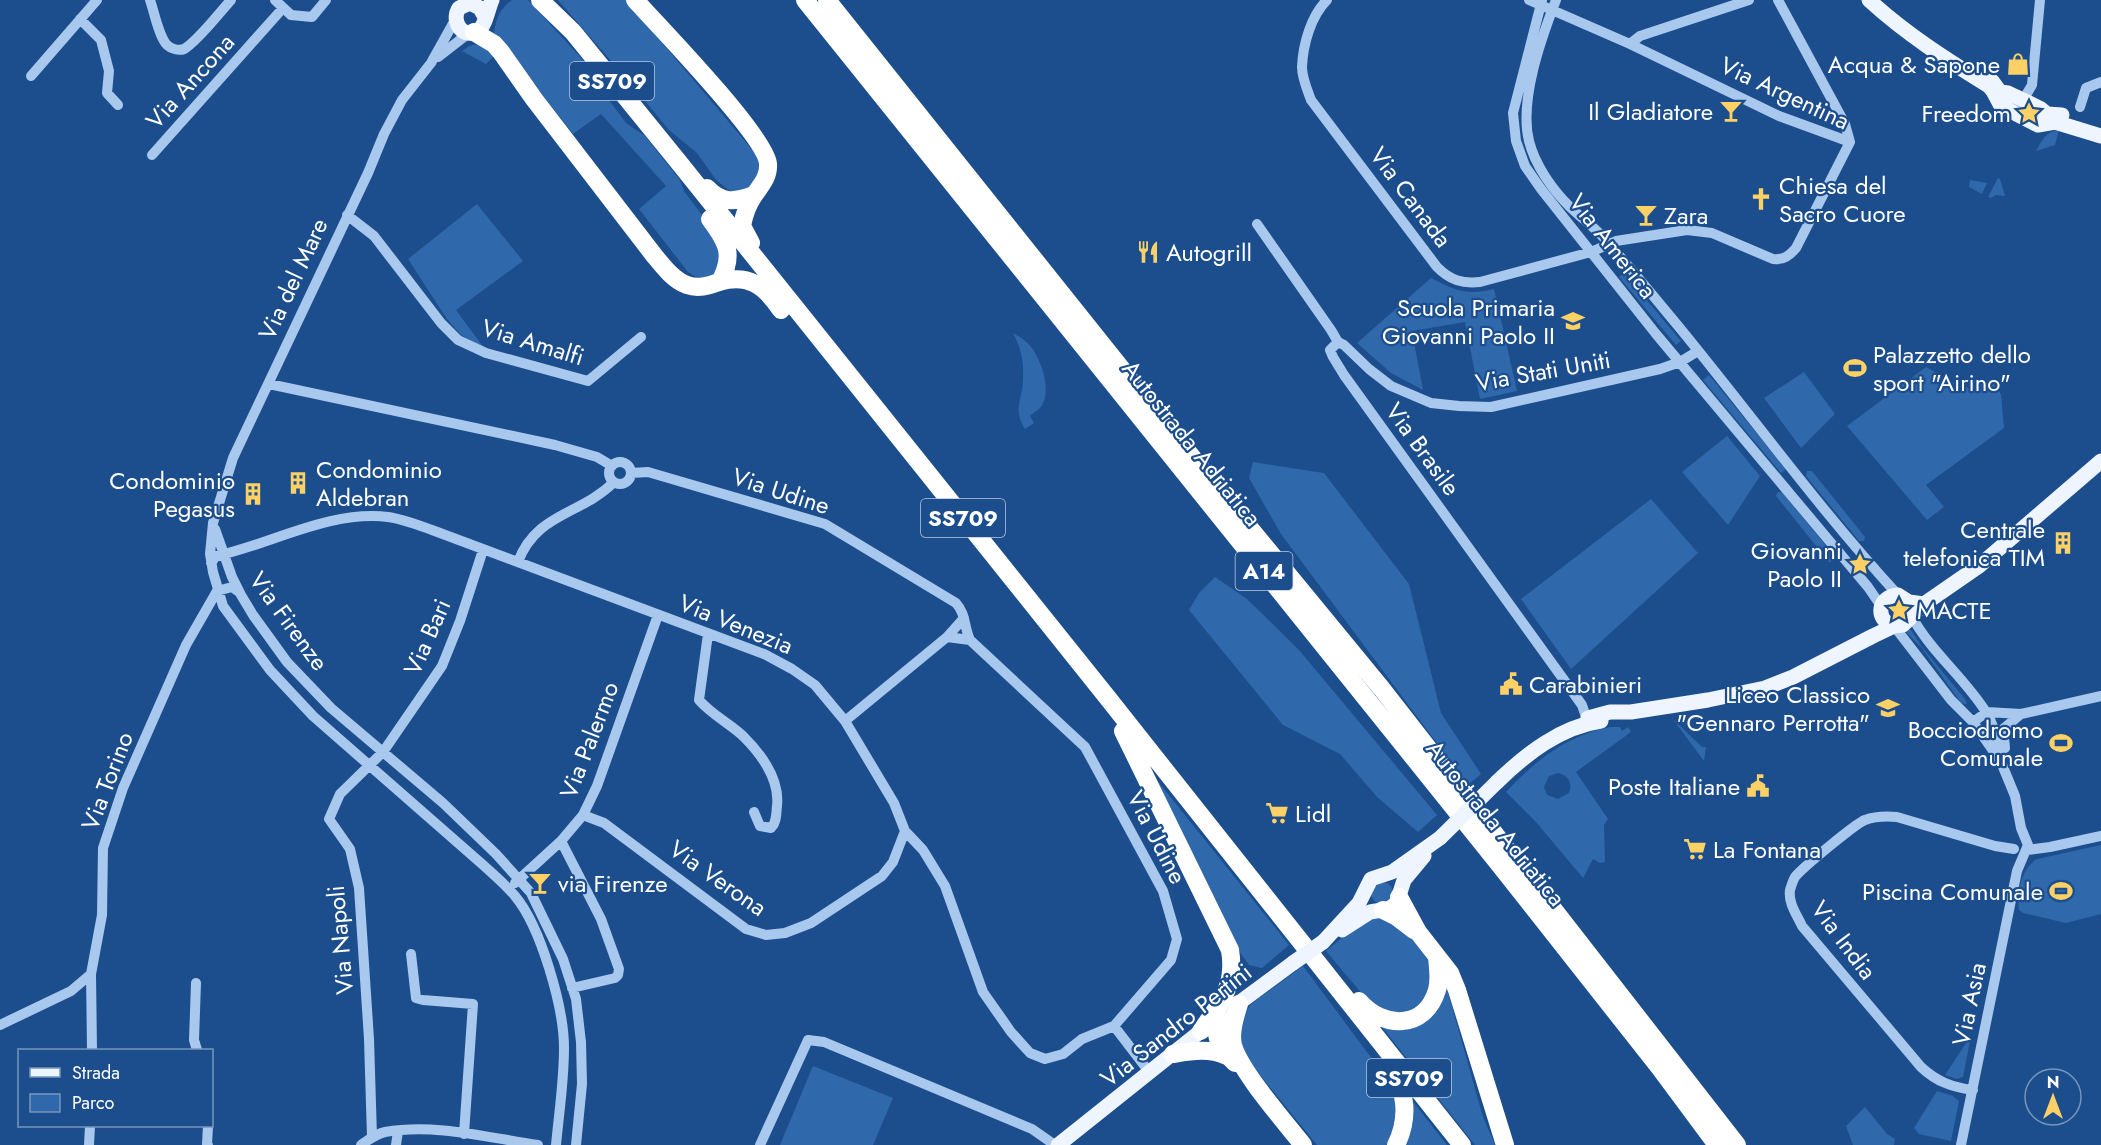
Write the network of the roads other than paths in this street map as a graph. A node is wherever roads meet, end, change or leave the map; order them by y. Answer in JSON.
{"nodes":[{"id":1,"x":97,"y":0,"type":"edge"},
{"id":2,"x":150,"y":0,"type":"edge"},
{"id":3,"x":231,"y":0,"type":"edge"},
{"id":4,"x":326,"y":0,"type":"edge"},
{"id":5,"x":492,"y":0,"type":"edge"},
{"id":6,"x":540,"y":0,"type":"edge"},
{"id":7,"x":636,"y":0,"type":"edge"},
{"id":8,"x":805,"y":0,"type":"edge"},
{"id":9,"x":827,"y":0,"type":"edge"},
{"id":10,"x":1327,"y":0,"type":"edge"},
{"id":11,"x":1528,"y":0,"type":"edge"},
{"id":12,"x":1749,"y":0,"type":"edge"},
{"id":13,"x":1778,"y":0,"type":"edge"},
{"id":14,"x":1869,"y":0,"type":"edge"},
{"id":15,"x":1875,"y":0,"type":"edge"},
{"id":16,"x":2040,"y":0,"type":"edge"},
{"id":17,"x":474,"y":2,"type":"edge"},
{"id":18,"x":1542,"y":3,"type":"edge"},
{"id":19,"x":279,"y":4,"type":"edge"},
{"id":20,"x":1554,"y":5,"type":"edge"},
{"id":21,"x":455,"y":11,"type":"edge"},
{"id":22,"x":80,"y":19,"type":"junction"},
{"id":23,"x":478,"y":26,"type":"junction"},
{"id":24,"x":1630,"y":44,"type":"junction"},
{"id":25,"x":431,"y":63,"type":"junction"},
{"id":26,"x":31,"y":76,"type":"dead end"},
{"id":27,"x":2101,"y":82,"type":"edge"},
{"id":28,"x":1998,"y":95,"type":"junction"},
{"id":29,"x":2023,"y":100,"type":"junction"},
{"id":30,"x":118,"y":105,"type":"dead end"},
{"id":31,"x":2079,"y":107,"type":"dead end"},
{"id":32,"x":2045,"y":118,"type":"junction"},
{"id":33,"x":2101,"y":130,"type":"edge"},
{"id":34,"x":2101,"y":136,"type":"edge"},
{"id":35,"x":1850,"y":142,"type":"junction"},
{"id":36,"x":152,"y":155,"type":"dead end"},
{"id":37,"x":681,"y":165,"type":"junction"},
{"id":38,"x":754,"y":195,"type":"junction"},
{"id":39,"x":347,"y":215,"type":"junction"},
{"id":40,"x":1257,"y":224,"type":"dead end"},
{"id":41,"x":1600,"y":248,"type":"junction"},
{"id":42,"x":720,"y":282,"type":"junction"},
{"id":43,"x":774,"y":283,"type":"junction"},
{"id":44,"x":641,"y":337,"type":"dead end"},
{"id":45,"x":820,"y":339,"type":"junction"},
{"id":46,"x":1338,"y":342,"type":"junction"},
{"id":47,"x":1698,"y":351,"type":"junction"},
{"id":48,"x":1680,"y":362,"type":"junction"},
{"id":49,"x":269,"y":384,"type":"junction"},
{"id":50,"x":2101,"y":461,"type":"edge"},
{"id":51,"x":612,"y":466,"type":"junction"},
{"id":52,"x":1795,"y":472,"type":"junction"},
{"id":53,"x":631,"y":473,"type":"junction"},
{"id":54,"x":614,"y":482,"type":"junction"},
{"id":55,"x":1780,"y":482,"type":"junction"},
{"id":56,"x":213,"y":523,"type":"junction"},
{"id":57,"x":483,"y":550,"type":"junction"},
{"id":58,"x":1861,"y":552,"type":"junction"},
{"id":59,"x":223,"y":555,"type":"junction"},
{"id":60,"x":518,"y":562,"type":"junction"},
{"id":61,"x":211,"y":563,"type":"junction"},
{"id":62,"x":1849,"y":565,"type":"junction"},
{"id":63,"x":217,"y":591,"type":"junction"},
{"id":64,"x":241,"y":595,"type":"junction"},
{"id":65,"x":1911,"y":604,"type":"junction"},
{"id":66,"x":223,"y":606,"type":"junction"},
{"id":67,"x":207,"y":610,"type":"junction"},
{"id":68,"x":658,"y":615,"type":"junction"},
{"id":69,"x":1886,"y":617,"type":"junction"},
{"id":70,"x":964,"y":618,"type":"junction"},
{"id":71,"x":708,"y":634,"type":"junction"},
{"id":72,"x":947,"y":637,"type":"junction"},
{"id":73,"x":970,"y":640,"type":"junction"},
{"id":74,"x":2101,"y":696,"type":"edge"},
{"id":75,"x":1107,"y":697,"type":"junction"},
{"id":76,"x":1986,"y":712,"type":"junction"},
{"id":77,"x":2021,"y":714,"type":"junction"},
{"id":78,"x":1585,"y":720,"type":"junction"},
{"id":79,"x":845,"y":721,"type":"junction"},
{"id":80,"x":1973,"y":722,"type":"junction"},
{"id":81,"x":383,"y":752,"type":"junction"},
{"id":82,"x":2001,"y":762,"type":"junction"},
{"id":83,"x":372,"y":764,"type":"junction"},
{"id":84,"x":754,"y":812,"type":"dead end"},
{"id":85,"x":583,"y":815,"type":"junction"},
{"id":86,"x":2021,"y":828,"type":"junction"},
{"id":87,"x":905,"y":831,"type":"junction"},
{"id":88,"x":2101,"y":836,"type":"edge"},
{"id":89,"x":1438,"y":839,"type":"junction"},
{"id":90,"x":561,"y":841,"type":"junction"},
{"id":91,"x":2014,"y":846,"type":"junction"},
{"id":92,"x":2027,"y":847,"type":"junction"},
{"id":93,"x":2018,"y":871,"type":"junction"},
{"id":94,"x":1381,"y":875,"type":"junction"},
{"id":95,"x":519,"y":880,"type":"junction"},
{"id":96,"x":508,"y":889,"type":"junction"},
{"id":97,"x":1364,"y":894,"type":"junction"},
{"id":98,"x":1399,"y":894,"type":"junction"},
{"id":99,"x":1380,"y":910,"type":"junction"},
{"id":100,"x":1418,"y":932,"type":"junction"},
{"id":101,"x":1323,"y":942,"type":"junction"},
{"id":102,"x":411,"y":954,"type":"dead end"},
{"id":103,"x":1437,"y":957,"type":"junction"},
{"id":104,"x":91,"y":974,"type":"junction"},
{"id":105,"x":1330,"y":979,"type":"junction"},
{"id":106,"x":196,"y":983,"type":"dead end"},
{"id":107,"x":572,"y":988,"type":"junction"},
{"id":108,"x":1239,"y":1004,"type":"junction"},
{"id":109,"x":1356,"y":1012,"type":"junction"},
{"id":110,"x":1218,"y":1018,"type":"junction"},
{"id":111,"x":0,"y":1025,"type":"edge"},
{"id":112,"x":1114,"y":1026,"type":"junction"},
{"id":113,"x":1201,"y":1031,"type":"junction"},
{"id":114,"x":92,"y":1049,"type":"edge"},
{"id":115,"x":197,"y":1049,"type":"edge"},
{"id":116,"x":1173,"y":1054,"type":"junction"},
{"id":117,"x":1227,"y":1056,"type":"junction"},
{"id":118,"x":1150,"y":1073,"type":"junction"},
{"id":119,"x":1252,"y":1078,"type":"junction"},
{"id":120,"x":1973,"y":1090,"type":"junction"},
{"id":121,"x":90,"y":1127,"type":"edge"},
{"id":122,"x":208,"y":1127,"type":"edge"},
{"id":123,"x":398,"y":1131,"type":"junction"},
{"id":124,"x":464,"y":1134,"type":"junction"},
{"id":125,"x":372,"y":1137,"type":"junction"},
{"id":126,"x":499,"y":1142,"type":"edge"},
{"id":127,"x":89,"y":1145,"type":"edge"},
{"id":128,"x":208,"y":1145,"type":"edge"},
{"id":129,"x":361,"y":1145,"type":"edge"},
{"id":130,"x":396,"y":1145,"type":"edge"},
{"id":131,"x":538,"y":1145,"type":"edge"},
{"id":132,"x":556,"y":1145,"type":"edge"},
{"id":133,"x":576,"y":1145,"type":"edge"},
{"id":134,"x":760,"y":1145,"type":"edge"},
{"id":135,"x":1057,"y":1145,"type":"edge"},
{"id":136,"x":1303,"y":1145,"type":"edge"},
{"id":137,"x":1396,"y":1145,"type":"edge"},
{"id":138,"x":1462,"y":1145,"type":"edge"},
{"id":139,"x":1504,"y":1145,"type":"edge"},
{"id":140,"x":1717,"y":1145,"type":"edge"},
{"id":141,"x":1737,"y":1145,"type":"edge"},
{"id":142,"x":1961,"y":1145,"type":"edge"}],
"edges":[{"from":1,"to":22,"type":"street"},
{"from":2,"to":3,"type":"street"},
{"from":4,"to":19,"type":"street","name":"Via Ancona"},
{"from":5,"to":23,"type":"main road","name":"Via del Mare"},
{"from":6,"to":37,"type":"highway","number":"SS709"},
{"from":7,"to":38,"type":"highway"},
{"from":8,"to":140,"type":"highway","name":"Autostrada Adriatica","number":"A14"},
{"from":9,"to":141,"type":"highway","name":"Autostrada Adriatica","number":"A14"},
{"from":10,"to":41,"type":"street","name":"Via Canada"},
{"from":11,"to":18,"type":"street"},
{"from":12,"to":24,"type":"street"},
{"from":13,"to":35,"type":"street"},
{"from":14,"to":28,"type":"main road"},
{"from":15,"to":28,"type":"main road"},
{"from":16,"to":29,"type":"street"},
{"from":17,"to":21,"type":"main road","name":"Via del Mare"},
{"from":17,"to":23,"type":"main road","name":"Via del Mare"},
{"from":18,"to":20,"type":"street","name":"Via Argentina"},
{"from":18,"to":41,"type":"street","name":"Via America"},
{"from":19,"to":36,"type":"street","name":"Via Ancona"},
{"from":20,"to":24,"type":"street","name":"Via Argentina"},
{"from":20,"to":41,"type":"street","name":"Via America"},
{"from":21,"to":23,"type":"main road"},
{"from":21,"to":25,"type":"street","name":"Via del Mare"},
{"from":22,"to":26,"type":"street"},
{"from":22,"to":30,"type":"street"},
{"from":23,"to":25,"type":"street","name":"Via del Mare"},
{"from":23,"to":42,"type":"highway"},
{"from":24,"to":35,"type":"street","name":"Via Argentina"},
{"from":25,"to":39,"type":"street","name":"Via del Mare"},
{"from":27,"to":31,"type":"street"},
{"from":28,"to":29,"type":"main road"},
{"from":28,"to":32,"type":"main road"},
{"from":29,"to":32,"type":"main road"},
{"from":32,"to":33,"type":"main road"},
{"from":32,"to":34,"type":"main road"},
{"from":35,"to":41,"type":"street","name":"Via Argentina"},
{"from":37,"to":38,"type":"highway"},
{"from":37,"to":42,"type":"highway"},
{"from":37,"to":43,"type":"highway","number":"SS709"},
{"from":38,"to":43,"type":"highway"},
{"from":39,"to":44,"type":"street","name":"Via Amalfi"},
{"from":39,"to":49,"type":"street","name":"Via del Mare"},
{"from":40,"to":46,"type":"street"},
{"from":41,"to":47,"type":"street","name":"Via America"},
{"from":41,"to":48,"type":"street","name":"Via America"},
{"from":42,"to":45,"type":"highway"},
{"from":43,"to":45,"type":"highway","number":"SS709"},
{"from":45,"to":75,"type":"highway","number":"SS709"},
{"from":46,"to":48,"type":"street","name":"Via Stati Uniti"},
{"from":46,"to":78,"type":"street","name":"Via Brasile"},
{"from":47,"to":48,"type":"street","name":"Via Stati Uniti"},
{"from":47,"to":52,"type":"street","name":"Via America"},
{"from":48,"to":55,"type":"street","name":"Via America"},
{"from":49,"to":51,"type":"street","name":"Via Udine"},
{"from":49,"to":56,"type":"street","name":"Via del Mare"},
{"from":50,"to":65,"type":"main road"},
{"from":51,"to":53,"type":"street","name":"Via Udine"},
{"from":51,"to":54,"type":"street"},
{"from":52,"to":55,"type":"street"},
{"from":52,"to":58,"type":"street","name":"Via America"},
{"from":53,"to":54,"type":"street"},
{"from":53,"to":70,"type":"street","name":"Via Udine"},
{"from":54,"to":60,"type":"street"},
{"from":55,"to":62,"type":"street","name":"Via America"},
{"from":56,"to":59,"type":"street","name":"Via Firenze"},
{"from":56,"to":61,"type":"street","name":"Via Firenze"},
{"from":57,"to":59,"type":"street","name":"Via Venezia"},
{"from":57,"to":60,"type":"street","name":"Via Venezia"},
{"from":57,"to":81,"type":"street","name":"Via Bari"},
{"from":58,"to":62,"type":"street"},
{"from":58,"to":65,"type":"street","name":"Via America"},
{"from":59,"to":61,"type":"street","name":"Via Venezia"},
{"from":59,"to":64,"type":"street","name":"Via Firenze"},
{"from":60,"to":68,"type":"street","name":"Via Venezia"},
{"from":61,"to":63,"type":"street","name":"Via Firenze"},
{"from":62,"to":69,"type":"street","name":"Via America"},
{"from":63,"to":64,"type":"street"},
{"from":63,"to":66,"type":"street","name":"Via Firenze"},
{"from":63,"to":67,"type":"street","name":"Via Torino"},
{"from":64,"to":66,"type":"street"},
{"from":64,"to":81,"type":"street","name":"Via Firenze"},
{"from":65,"to":69,"type":"main road"},
{"from":65,"to":69,"type":"main road"},
{"from":65,"to":76,"type":"street"},
{"from":66,"to":67,"type":"street"},
{"from":66,"to":83,"type":"street","name":"Via Firenze"},
{"from":67,"to":104,"type":"street","name":"Via Torino"},
{"from":68,"to":71,"type":"street","name":"Via Venezia"},
{"from":68,"to":85,"type":"street","name":"Via Palermo"},
{"from":69,"to":78,"type":"main road"},
{"from":69,"to":80,"type":"street"},
{"from":70,"to":72,"type":"street"},
{"from":70,"to":73,"type":"street","name":"Via Udine"},
{"from":71,"to":79,"type":"street","name":"Via Venezia"},
{"from":71,"to":84,"type":"street"},
{"from":72,"to":73,"type":"street"},
{"from":72,"to":79,"type":"street"},
{"from":73,"to":112,"type":"street","name":"Via Udine"},
{"from":74,"to":77,"type":"street"},
{"from":75,"to":105,"type":"highway","number":"SS709"},
{"from":75,"to":113,"type":"highway"},
{"from":76,"to":77,"type":"street"},
{"from":76,"to":80,"type":"street"},
{"from":76,"to":82,"type":"street"},
{"from":77,"to":82,"type":"street"},
{"from":78,"to":89,"type":"main road","name":"Via Sandro Pertini","bridge":true},
{"from":79,"to":87,"type":"street","name":"Via Venezia"},
{"from":80,"to":82,"type":"street"},
{"from":81,"to":83,"type":"street","name":"Via Bari"},
{"from":81,"to":95,"type":"street","name":"Via Firenze"},
{"from":82,"to":86,"type":"street"},
{"from":83,"to":96,"type":"street","name":"Via Firenze"},
{"from":83,"to":125,"type":"street","name":"Via Napoli"},
{"from":85,"to":87,"type":"street","name":"Via Verona"},
{"from":85,"to":90,"type":"street","name":"Via Palermo"},
{"from":86,"to":91,"type":"street"},
{"from":86,"to":92,"type":"street"},
{"from":87,"to":112,"type":"street","name":"Via Venezia"},
{"from":88,"to":92,"type":"street"},
{"from":89,"to":94,"type":"main road","name":"Via Sandro Pertini"},
{"from":89,"to":98,"type":"main road","name":"Via Sandro Pertini"},
{"from":90,"to":95,"type":"street","name":"Via Palermo"},
{"from":90,"to":107,"type":"street"},
{"from":91,"to":92,"type":"street"},
{"from":91,"to":93,"type":"street","name":"Via Asia"},
{"from":91,"to":120,"type":"street","name":"Via India"},
{"from":92,"to":93,"type":"street","name":"Via Asia"},
{"from":93,"to":120,"type":"street","name":"Via Asia"},
{"from":94,"to":97,"type":"main road","name":"Via Sandro Pertini"},
{"from":94,"to":98,"type":"main road"},
{"from":95,"to":96,"type":"street","name":"Via Palermo"},
{"from":95,"to":107,"type":"street","name":"Via Firenze"},
{"from":96,"to":132,"type":"street","name":"Via Firenze"},
{"from":97,"to":99,"type":"main road"},
{"from":97,"to":101,"type":"main road","name":"Via Sandro Pertini"},
{"from":98,"to":99,"type":"main road","name":"Via Sandro Pertini"},
{"from":98,"to":100,"type":"highway"},
{"from":99,"to":100,"type":"highway"},
{"from":99,"to":101,"type":"main road","name":"Via Sandro Pertini"},
{"from":100,"to":103,"type":"highway"},
{"from":101,"to":108,"type":"main road","name":"Via Sandro Pertini","bridge":true},
{"from":102,"to":124,"type":"street"},
{"from":103,"to":105,"type":"highway"},
{"from":103,"to":139,"type":"highway"},
{"from":104,"to":111,"type":"street"},
{"from":104,"to":114,"type":"street","name":"Via Torino"},
{"from":105,"to":109,"type":"highway","number":"SS709"},
{"from":106,"to":115,"type":"street"},
{"from":107,"to":133,"type":"street","name":"Via Firenze"},
{"from":108,"to":110,"type":"main road","name":"Via Sandro Pertini"},
{"from":108,"to":119,"type":"highway"},
{"from":109,"to":137,"type":"highway"},
{"from":109,"to":138,"type":"highway","number":"SS709"},
{"from":110,"to":113,"type":"main road","name":"Via Sandro Pertini"},
{"from":110,"to":117,"type":"highway"},
{"from":112,"to":118,"type":"street"},
{"from":113,"to":116,"type":"main road","name":"Via Sandro Pertini"},
{"from":116,"to":117,"type":"highway"},
{"from":116,"to":118,"type":"main road","name":"Via Sandro Pertini"},
{"from":117,"to":119,"type":"highway"},
{"from":118,"to":135,"type":"main road","name":"Via Sandro Pertini"},
{"from":119,"to":136,"type":"highway"},
{"from":120,"to":142,"type":"street","name":"Via Asia"},
{"from":121,"to":127,"type":"street"},
{"from":122,"to":128,"type":"street"},
{"from":123,"to":124,"type":"street"},
{"from":123,"to":125,"type":"street"},
{"from":123,"to":130,"type":"street"},
{"from":124,"to":126,"type":"street"},
{"from":125,"to":129,"type":"street"},
{"from":126,"to":131,"type":"street"},
{"from":134,"to":135,"type":"street"}]}
